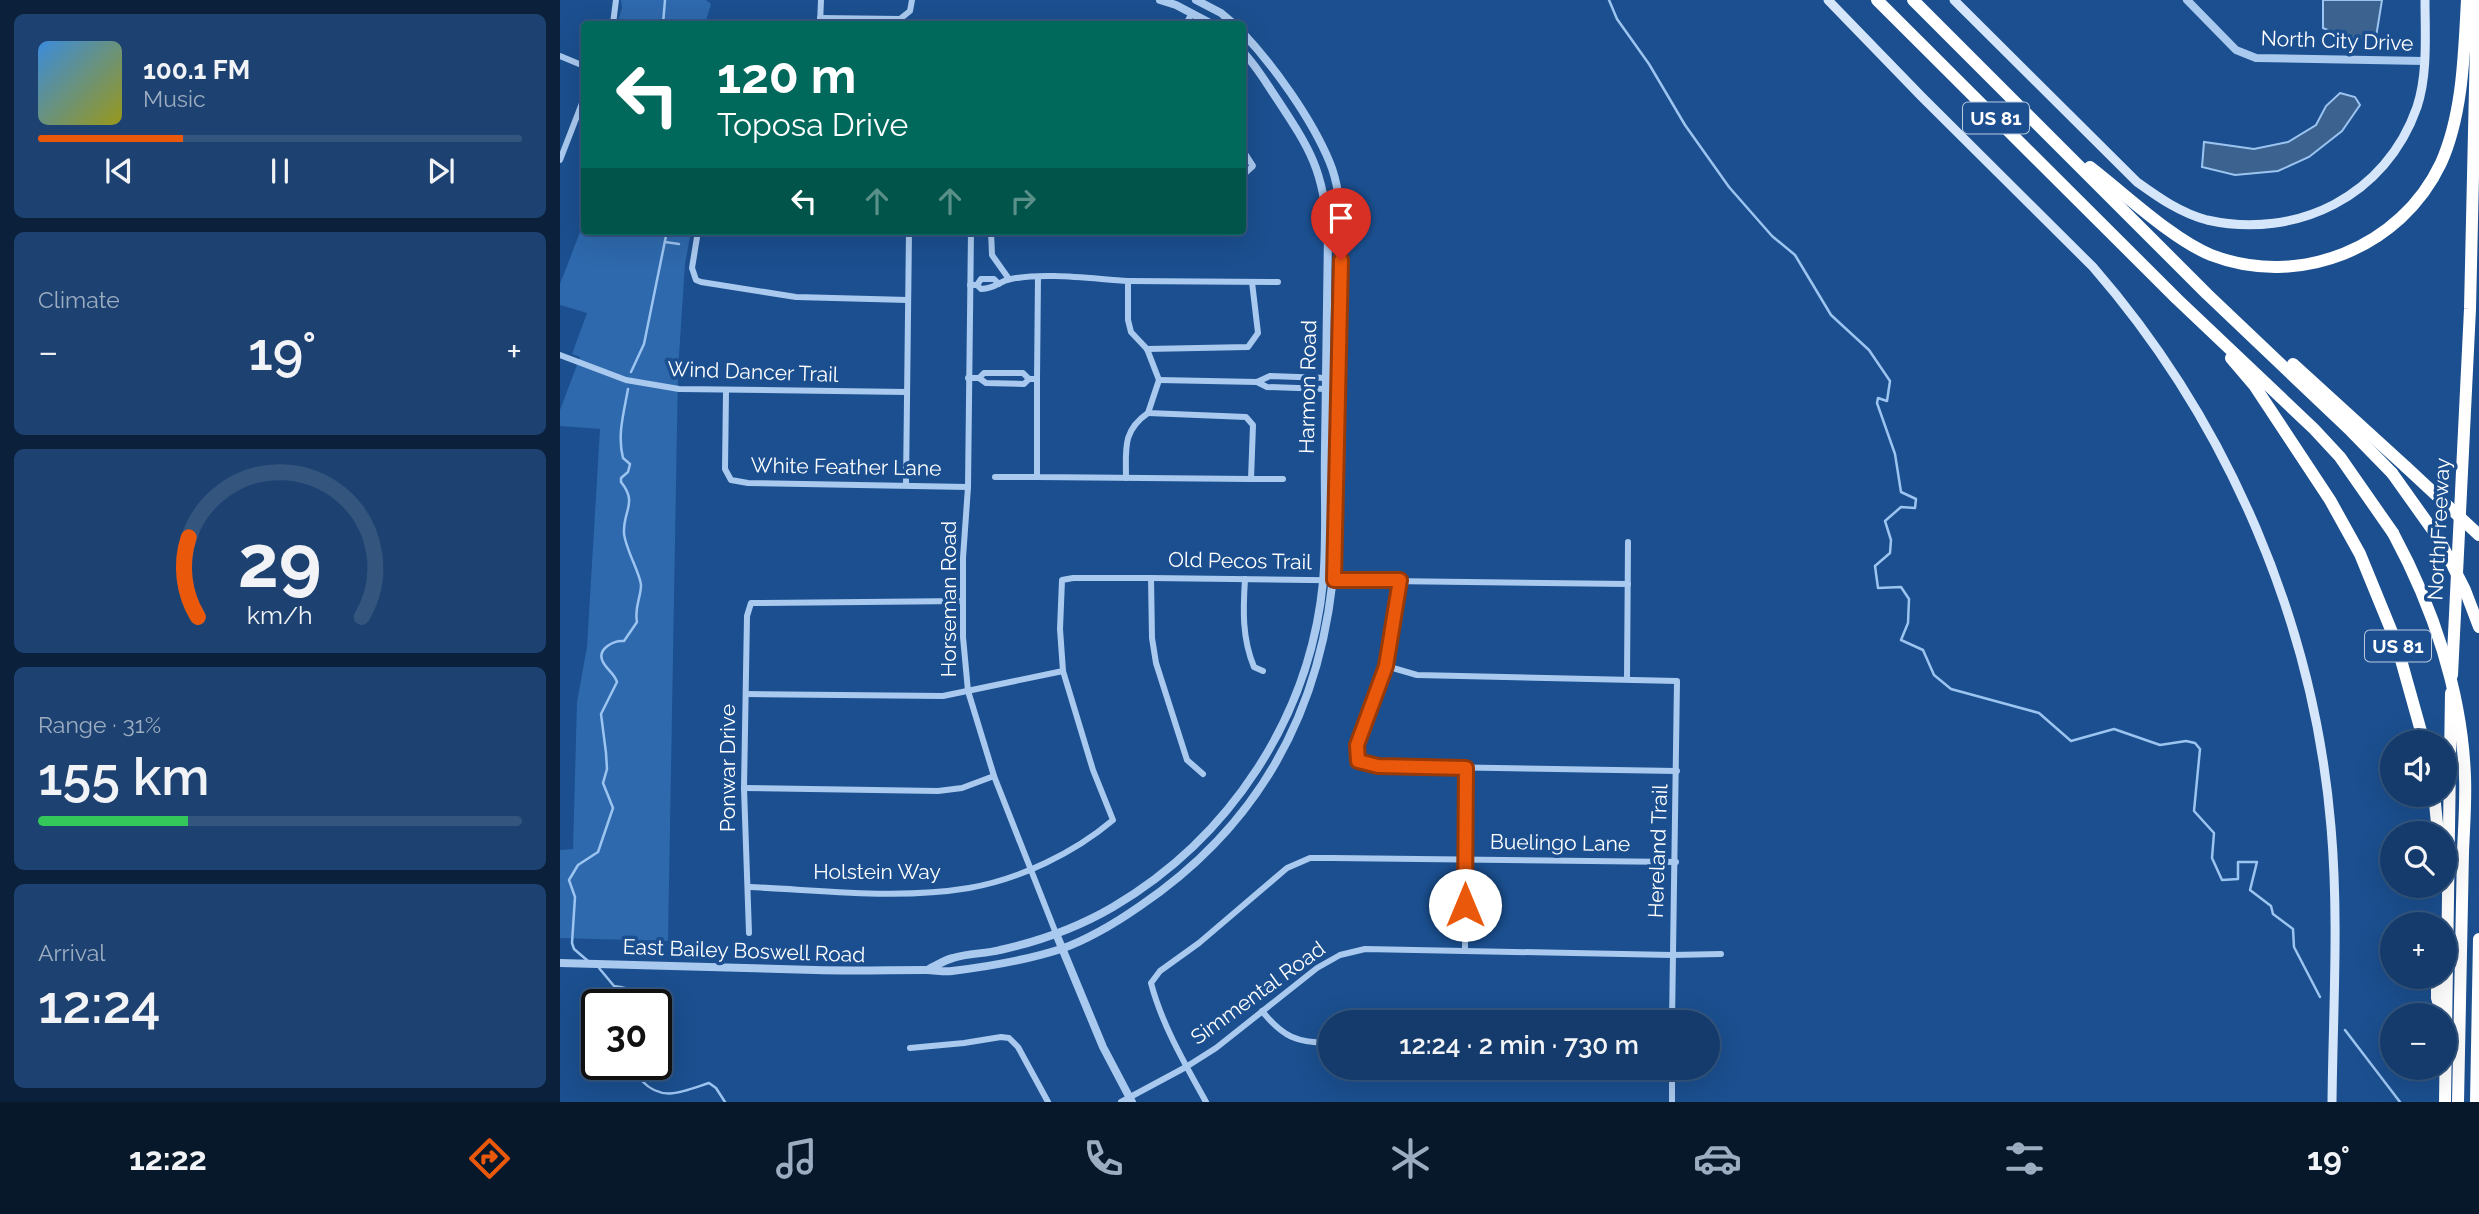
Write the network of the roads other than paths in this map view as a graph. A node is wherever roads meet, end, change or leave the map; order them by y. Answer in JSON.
{"nodes":[{"id":1,"x":616,"y":0,"type":"edge"},
{"id":2,"x":821,"y":0,"type":"edge"},
{"id":3,"x":912,"y":0,"type":"edge"},
{"id":4,"x":1160,"y":0,"type":"edge"},
{"id":5,"x":1196,"y":0,"type":"edge"},
{"id":6,"x":1828,"y":0,"type":"edge"},
{"id":7,"x":1877,"y":0,"type":"edge"},
{"id":8,"x":1913,"y":0,"type":"edge"},
{"id":9,"x":1954,"y":0,"type":"edge"},
{"id":10,"x":2188,"y":0,"type":"edge"},
{"id":11,"x":2425,"y":0,"type":"edge"},
{"id":12,"x":2467,"y":0,"type":"edge"},
{"id":13,"x":2477,"y":0,"type":"edge"},
{"id":14,"x":1192,"y":13,"type":"junction"},
{"id":15,"x":613,"y":21,"type":"edge"},
{"id":16,"x":820,"y":21,"type":"edge"},
{"id":17,"x":1188,"y":21,"type":"edge"},
{"id":18,"x":1207,"y":21,"type":"edge"},
{"id":19,"x":1230,"y":21,"type":"edge"},
{"id":20,"x":1246,"y":36,"type":"edge"},
{"id":21,"x":560,"y":57,"type":"edge"},
{"id":22,"x":1246,"y":57,"type":"edge"},
{"id":23,"x":2424,"y":61,"type":"junction"},
{"id":24,"x":581,"y":65,"type":"edge"},
{"id":25,"x":581,"y":106,"type":"edge"},
{"id":26,"x":2047,"y":133,"type":"junction"},
{"id":27,"x":1246,"y":155,"type":"edge"},
{"id":28,"x":561,"y":157,"type":"edge"},
{"id":29,"x":1246,"y":173,"type":"edge"},
{"id":30,"x":697,"y":235,"type":"edge"},
{"id":31,"x":909,"y":235,"type":"edge"},
{"id":32,"x":971,"y":235,"type":"edge"},
{"id":33,"x":991,"y":235,"type":"edge"},
{"id":34,"x":2182,"y":268,"type":"junction"},
{"id":35,"x":1038,"y":277,"type":"junction"},
{"id":36,"x":1009,"y":279,"type":"junction"},
{"id":37,"x":1128,"y":281,"type":"junction"},
{"id":38,"x":1252,"y":282,"type":"junction"},
{"id":39,"x":1278,"y":282,"type":"dead end"},
{"id":40,"x":973,"y":285,"type":"junction"},
{"id":41,"x":2177,"y":299,"type":"junction"},
{"id":42,"x":908,"y":300,"type":"junction"},
{"id":43,"x":1147,"y":349,"type":"junction"},
{"id":44,"x":560,"y":355,"type":"edge"},
{"id":45,"x":968,"y":378,"type":"junction"},
{"id":46,"x":1326,"y":378,"type":"junction"},
{"id":47,"x":1033,"y":379,"type":"junction"},
{"id":48,"x":1159,"y":380,"type":"junction"},
{"id":49,"x":1257,"y":382,"type":"junction"},
{"id":50,"x":1326,"y":390,"type":"junction"},
{"id":51,"x":726,"y":391,"type":"junction"},
{"id":52,"x":907,"y":392,"type":"junction"},
{"id":53,"x":1148,"y":413,"type":"junction"},
{"id":54,"x":995,"y":477,"type":"dead end"},
{"id":55,"x":1037,"y":477,"type":"junction"},
{"id":56,"x":1126,"y":478,"type":"junction"},
{"id":57,"x":1251,"y":479,"type":"junction"},
{"id":58,"x":1283,"y":479,"type":"dead end"},
{"id":59,"x":906,"y":484,"type":"junction"},
{"id":60,"x":968,"y":486,"type":"junction"},
{"id":61,"x":2479,"y":535,"type":"edge"},
{"id":62,"x":1628,"y":542,"type":"dead end"},
{"id":63,"x":1151,"y":578,"type":"junction"},
{"id":64,"x":1245,"y":579,"type":"junction"},
{"id":65,"x":1323,"y":580,"type":"junction"},
{"id":66,"x":1334,"y":580,"type":"junction"},
{"id":67,"x":1400,"y":580,"type":"junction"},
{"id":68,"x":1628,"y":584,"type":"junction"},
{"id":69,"x":963,"y":601,"type":"junction"},
{"id":70,"x":2479,"y":628,"type":"edge"},
{"id":71,"x":1386,"y":666,"type":"junction"},
{"id":72,"x":1063,"y":671,"type":"junction"},
{"id":73,"x":1263,"y":671,"type":"dead end"},
{"id":74,"x":1627,"y":678,"type":"junction"},
{"id":75,"x":968,"y":691,"type":"junction"},
{"id":76,"x":746,"y":694,"type":"junction"},
{"id":77,"x":2421,"y":730,"type":"edge"},
{"id":78,"x":1466,"y":768,"type":"junction"},
{"id":79,"x":1677,"y":771,"type":"junction"},
{"id":80,"x":1203,"y":774,"type":"dead end"},
{"id":81,"x":994,"y":776,"type":"junction"},
{"id":82,"x":744,"y":788,"type":"junction"},
{"id":83,"x":1465,"y":860,"type":"junction"},
{"id":84,"x":1676,"y":862,"type":"junction"},
{"id":85,"x":1030,"y":869,"type":"junction"},
{"id":86,"x":749,"y":887,"type":"junction"},
{"id":87,"x":749,"y":933,"type":"dead end"},
{"id":88,"x":1057,"y":936,"type":"junction"},
{"id":89,"x":2479,"y":939,"type":"edge"},
{"id":90,"x":1062,"y":949,"type":"junction"},
{"id":91,"x":1465,"y":951,"type":"junction"},
{"id":92,"x":1721,"y":954,"type":"dead end"},
{"id":93,"x":1672,"y":955,"type":"junction"},
{"id":94,"x":560,"y":963,"type":"edge"},
{"id":95,"x":928,"y":970,"type":"junction"},
{"id":96,"x":2445,"y":1003,"type":"edge"},
{"id":97,"x":1672,"y":1010,"type":"edge"},
{"id":98,"x":1262,"y":1011,"type":"junction"},
{"id":99,"x":1318,"y":1042,"type":"edge"},
{"id":100,"x":909,"y":1048,"type":"dead end"},
{"id":101,"x":1186,"y":1068,"type":"junction"},
{"id":102,"x":1672,"y":1080,"type":"edge"},
{"id":103,"x":2445,"y":1080,"type":"edge"},
{"id":104,"x":1131,"y":1100,"type":"edge"},
{"id":105,"x":1048,"y":1102,"type":"edge"},
{"id":106,"x":1121,"y":1102,"type":"edge"},
{"id":107,"x":1206,"y":1102,"type":"edge"},
{"id":108,"x":1672,"y":1102,"type":"edge"},
{"id":109,"x":2332,"y":1102,"type":"edge"},
{"id":110,"x":2445,"y":1102,"type":"edge"},
{"id":111,"x":2458,"y":1102,"type":"edge"},
{"id":112,"x":2476,"y":1102,"type":"edge"}],
"edges":[{"from":1,"to":15,"type":"street"},
{"from":2,"to":16,"type":"street"},
{"from":3,"to":16,"type":"street"},
{"from":4,"to":14,"type":"street"},
{"from":5,"to":19,"type":"street"},
{"from":6,"to":109,"type":"main road"},
{"from":7,"to":41,"type":"highway","number":"US 81"},
{"from":8,"to":26,"type":"highway","number":"US 81"},
{"from":9,"to":23,"type":"main road"},
{"from":10,"to":23,"type":"street","name":"North City Drive"},
{"from":11,"to":23,"type":"main road"},
{"from":12,"to":26,"type":"highway"},
{"from":13,"to":96,"type":"highway","name":"North Freeway"},
{"from":14,"to":17,"type":"street"},
{"from":14,"to":18,"type":"street"},
{"from":20,"to":66,"type":"street","name":"Harmon Road"},
{"from":21,"to":24,"type":"street"},
{"from":22,"to":46,"type":"street","name":"Harmon Road"},
{"from":25,"to":28,"type":"street"},
{"from":26,"to":34,"type":"highway","number":"US 81"},
{"from":27,"to":29,"type":"street"},
{"from":30,"to":42,"type":"street"},
{"from":31,"to":42,"type":"street"},
{"from":32,"to":40,"type":"street","name":"Horseman Road"},
{"from":33,"to":36,"type":"street"},
{"from":34,"to":61,"type":"highway","number":"US 81","bridge":true},
{"from":34,"to":70,"type":"highway","bridge":true},
{"from":35,"to":36,"type":"street"},
{"from":35,"to":37,"type":"street"},
{"from":35,"to":47,"type":"street"},
{"from":36,"to":40,"type":"street"},
{"from":37,"to":38,"type":"street"},
{"from":37,"to":43,"type":"street"},
{"from":38,"to":39,"type":"street"},
{"from":38,"to":43,"type":"street"},
{"from":40,"to":45,"type":"street","name":"Horseman Road"},
{"from":41,"to":77,"type":"highway","number":"US 81"},
{"from":41,"to":111,"type":"highway","bridge":true},
{"from":42,"to":52,"type":"street"},
{"from":43,"to":48,"type":"street"},
{"from":44,"to":51,"type":"street","name":"Wind Dancer Trail"},
{"from":45,"to":47,"type":"street"},
{"from":45,"to":60,"type":"street","name":"Horseman Road"},
{"from":46,"to":49,"type":"street"},
{"from":46,"to":50,"type":"street","name":"Harmon Road"},
{"from":47,"to":55,"type":"street"},
{"from":48,"to":49,"type":"street"},
{"from":48,"to":53,"type":"street"},
{"from":49,"to":50,"type":"street"},
{"from":50,"to":65,"type":"street","name":"Harmon Road"},
{"from":51,"to":52,"type":"street","name":"Wind Dancer Trail"},
{"from":51,"to":59,"type":"street","name":"White Feather Lane"},
{"from":52,"to":59,"type":"street"},
{"from":53,"to":56,"type":"street"},
{"from":53,"to":57,"type":"street"},
{"from":54,"to":55,"type":"street"},
{"from":55,"to":56,"type":"street"},
{"from":56,"to":57,"type":"street"},
{"from":57,"to":58,"type":"street"},
{"from":59,"to":60,"type":"street","name":"White Feather Lane"},
{"from":60,"to":69,"type":"street","name":"Horseman Road"},
{"from":62,"to":68,"type":"street"},
{"from":63,"to":64,"type":"street","name":"Old Pecos Trail"},
{"from":63,"to":72,"type":"street","name":"Old Pecos Trail"},
{"from":63,"to":80,"type":"street"},
{"from":64,"to":65,"type":"street","name":"Old Pecos Trail"},
{"from":64,"to":73,"type":"street"},
{"from":65,"to":66,"type":"street","name":"Old Pecos Trail"},
{"from":65,"to":88,"type":"street","name":"East Bailey Boswell Road"},
{"from":66,"to":67,"type":"street","name":"Old Pecos Trail"},
{"from":66,"to":90,"type":"street","name":"East Bailey Boswell Road"},
{"from":67,"to":68,"type":"street","name":"Old Pecos Trail"},
{"from":67,"to":71,"type":"street"},
{"from":68,"to":74,"type":"street"},
{"from":69,"to":75,"type":"street","name":"Horseman Road"},
{"from":69,"to":76,"type":"street","name":"Ponwar Drive"},
{"from":71,"to":74,"type":"street"},
{"from":71,"to":78,"type":"street"},
{"from":72,"to":75,"type":"street"},
{"from":72,"to":85,"type":"street","name":"Holstein Way"},
{"from":74,"to":79,"type":"street","name":"Hereland Trail"},
{"from":75,"to":76,"type":"street"},
{"from":75,"to":81,"type":"street","name":"Horseman Road"},
{"from":76,"to":82,"type":"street","name":"Ponwar Drive"},
{"from":78,"to":79,"type":"street"},
{"from":78,"to":83,"type":"street"},
{"from":79,"to":84,"type":"street","name":"Hereland Trail"},
{"from":81,"to":82,"type":"street"},
{"from":81,"to":85,"type":"street","name":"Horseman Road"},
{"from":82,"to":86,"type":"street","name":"Ponwar Drive"},
{"from":83,"to":84,"type":"street","name":"Buelingo Lane"},
{"from":83,"to":91,"type":"street"},
{"from":83,"to":101,"type":"street","name":"Buelingo Lane"},
{"from":84,"to":93,"type":"street","name":"Hereland Trail"},
{"from":85,"to":86,"type":"street","name":"Holstein Way"},
{"from":85,"to":88,"type":"street","name":"Horseman Road"},
{"from":86,"to":87,"type":"street","name":"Ponwar Drive"},
{"from":88,"to":90,"type":"street","name":"Horseman Road"},
{"from":88,"to":95,"type":"street","name":"East Bailey Boswell Road"},
{"from":89,"to":112,"type":"highway"},
{"from":90,"to":95,"type":"street","name":"East Bailey Boswell Road"},
{"from":90,"to":104,"type":"street","name":"Horseman Road"},
{"from":91,"to":93,"type":"street","name":"Simmental Road"},
{"from":91,"to":98,"type":"street","name":"Simmental Road"},
{"from":92,"to":93,"type":"street","name":"Simmental Road"},
{"from":93,"to":97,"type":"street","name":"Hereland Trail"},
{"from":94,"to":95,"type":"street","name":"East Bailey Boswell Road"},
{"from":98,"to":99,"type":"street"},
{"from":98,"to":101,"type":"street","name":"Simmental Road"},
{"from":100,"to":105,"type":"street"},
{"from":101,"to":104,"type":"street","name":"Simmental Road"},
{"from":101,"to":107,"type":"street"},
{"from":102,"to":108,"type":"street"},
{"from":103,"to":110,"type":"highway","name":"North Freeway"},
{"from":104,"to":106,"type":"street","name":"Simmental Road"}]}
